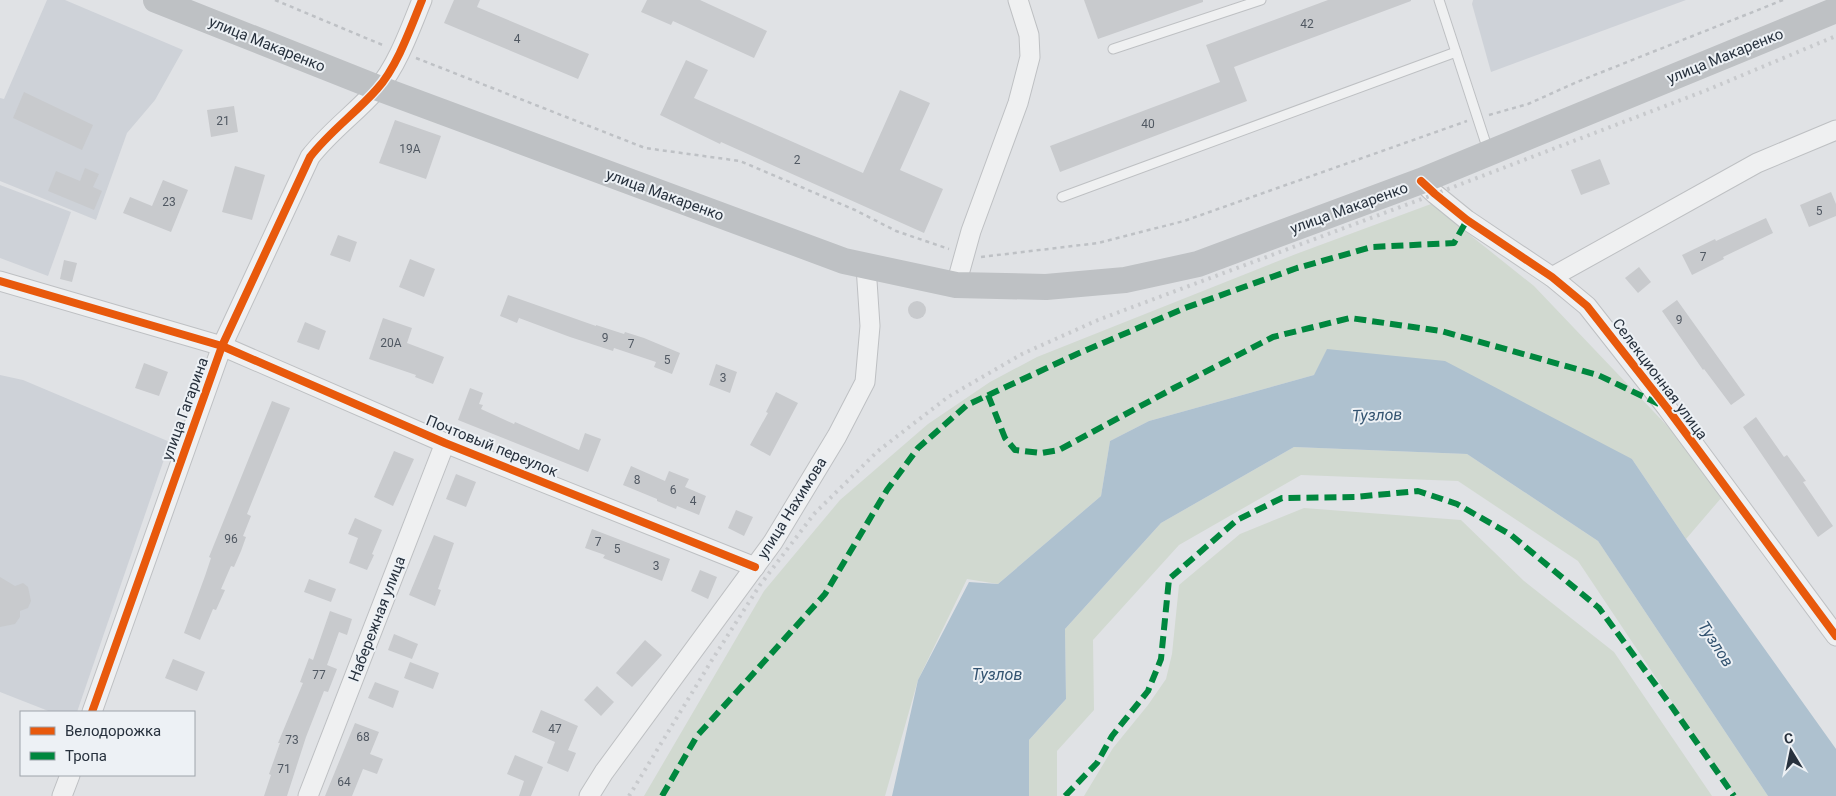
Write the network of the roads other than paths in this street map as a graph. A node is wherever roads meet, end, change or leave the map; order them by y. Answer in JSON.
{"nodes":[{"id":1,"x":156,"y":0,"type":"edge"},
{"id":2,"x":422,"y":0,"type":"edge"},
{"id":3,"x":1018,"y":0,"type":"edge"},
{"id":4,"x":1262,"y":0,"type":"edge"},
{"id":5,"x":1438,"y":0,"type":"edge"},
{"id":6,"x":1836,"y":10,"type":"edge"},
{"id":7,"x":1114,"y":49,"type":"dead end"},
{"id":8,"x":1456,"y":52,"type":"junction"},
{"id":9,"x":378,"y":88,"type":"junction"},
{"id":10,"x":1836,"y":130,"type":"edge"},
{"id":11,"x":1489,"y":153,"type":"junction"},
{"id":12,"x":1421,"y":181,"type":"junction"},
{"id":13,"x":1062,"y":197,"type":"dead end"},
{"id":14,"x":866,"y":266,"type":"junction"},
{"id":15,"x":1552,"y":278,"type":"junction"},
{"id":16,"x":0,"y":281,"type":"edge"},
{"id":17,"x":956,"y":285,"type":"junction"},
{"id":18,"x":222,"y":346,"type":"junction"},
{"id":19,"x":445,"y":443,"type":"junction"},
{"id":20,"x":755,"y":567,"type":"junction"},
{"id":21,"x":1836,"y":636,"type":"edge"},
{"id":22,"x":92,"y":711,"type":"edge"},
{"id":23,"x":70,"y":776,"type":"edge"},
{"id":24,"x":62,"y":796,"type":"edge"},
{"id":25,"x":308,"y":796,"type":"edge"},
{"id":26,"x":589,"y":796,"type":"edge"}],
"edges":[{"from":1,"to":9,"type":"main road","name":"улица Макаренко"},
{"from":2,"to":9,"type":"street"},
{"from":3,"to":17,"type":"street"},
{"from":4,"to":7,"type":"lane"},
{"from":5,"to":8,"type":"lane"},
{"from":6,"to":11,"type":"main road","name":"улица Макаренко"},
{"from":8,"to":11,"type":"lane"},
{"from":8,"to":13,"type":"lane"},
{"from":9,"to":14,"type":"main road","name":"улица Макаренко"},
{"from":9,"to":18,"type":"street","name":"улица Гагарина"},
{"from":10,"to":15,"type":"street"},
{"from":11,"to":12,"type":"main road","name":"улица Макаренко"},
{"from":12,"to":15,"type":"street","name":"Селекционная улица"},
{"from":12,"to":17,"type":"main road","name":"улица Макаренко"},
{"from":14,"to":17,"type":"main road","name":"улица Макаренко"},
{"from":14,"to":20,"type":"street","name":"улица Нахимова"},
{"from":15,"to":21,"type":"street","name":"Селекционная улица"},
{"from":16,"to":18,"type":"street","name":"Почтовый переулок"},
{"from":18,"to":19,"type":"street","name":"Почтовый переулок"},
{"from":18,"to":22,"type":"street","name":"улица Гагарина"},
{"from":19,"to":20,"type":"street","name":"Почтовый переулок"},
{"from":19,"to":25,"type":"street","name":"Набережная улица"},
{"from":20,"to":26,"type":"street","name":"улица Нахимова"},
{"from":23,"to":24,"type":"street"}]}
